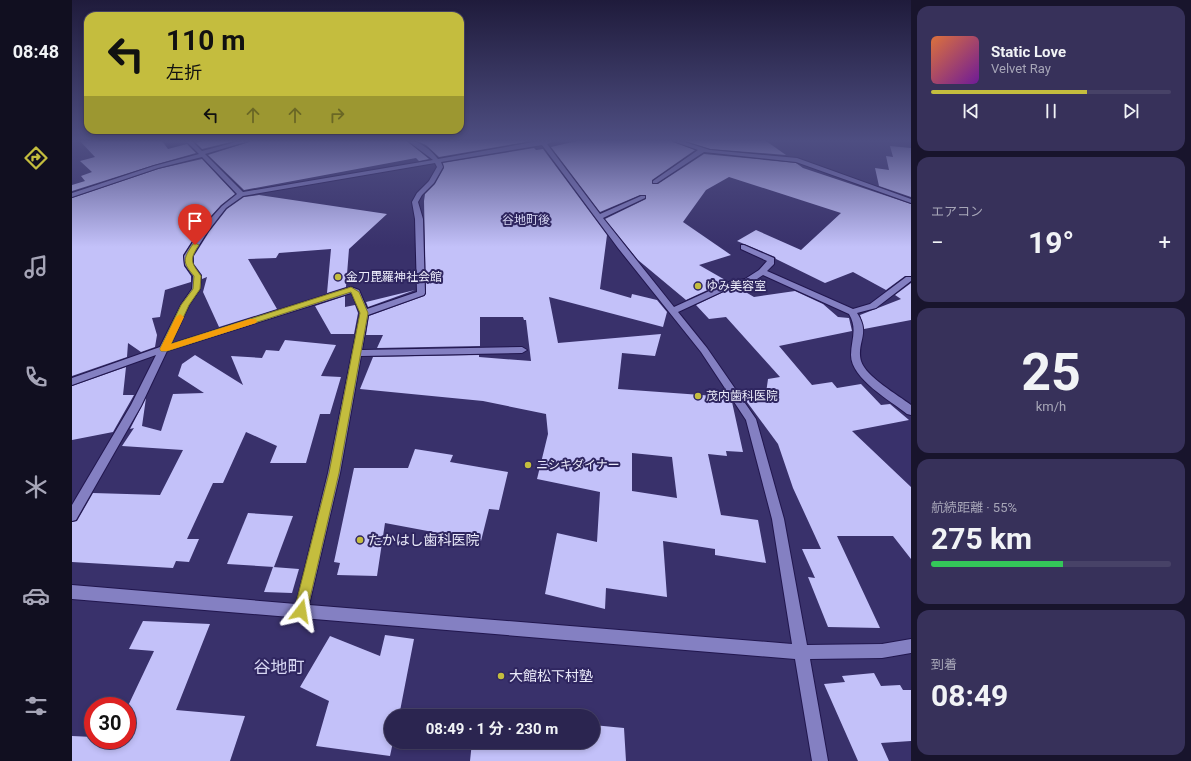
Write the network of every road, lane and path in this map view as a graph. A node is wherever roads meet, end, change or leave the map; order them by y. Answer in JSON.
{"nodes":[{"id":1,"x":127,"y":177,"type":"edge"},
{"id":2,"x":224,"y":177,"type":"edge"},
{"id":3,"x":345,"y":177,"type":"edge"},
{"id":4,"x":435,"y":177,"type":"edge"},
{"id":5,"x":571,"y":177,"type":"edge"},
{"id":6,"x":663,"y":177,"type":"edge"},
{"id":7,"x":843,"y":177,"type":"edge"},
{"id":8,"x":655,"y":182,"type":"dead end"},
{"id":9,"x":241,"y":194,"type":"junction"},
{"id":10,"x":72,"y":195,"type":"edge"},
{"id":11,"x":643,"y":196,"type":"dead end"},
{"id":12,"x":911,"y":201,"type":"edge"},
{"id":13,"x":599,"y":216,"type":"junction"},
{"id":14,"x":744,"y":247,"type":"dead end"},
{"id":15,"x":762,"y":272,"type":"junction"},
{"id":16,"x":910,"y":279,"type":"dead end"},
{"id":17,"x":673,"y":311,"type":"junction"},
{"id":18,"x":852,"y":312,"type":"junction"},
{"id":19,"x":364,"y":313,"type":"junction"},
{"id":20,"x":164,"y":349,"type":"junction"},
{"id":21,"x":522,"y":350,"type":"dead end"},
{"id":22,"x":357,"y":353,"type":"junction"},
{"id":23,"x":72,"y":382,"type":"edge"},
{"id":24,"x":911,"y":411,"type":"edge"},
{"id":25,"x":72,"y":516,"type":"edge"},
{"id":26,"x":72,"y":592,"type":"edge"},
{"id":27,"x":301,"y":611,"type":"junction"},
{"id":28,"x":911,"y":646,"type":"edge"},
{"id":29,"x":802,"y":652,"type":"junction"},
{"id":30,"x":820,"y":761,"type":"edge"}],
"edges":[{"from":1,"to":10,"type":"street"},
{"from":2,"to":9,"type":"street"},
{"from":3,"to":9,"type":"street"},
{"from":4,"to":19,"type":"street"},
{"from":5,"to":13,"type":"street"},
{"from":6,"to":8,"type":"street"},
{"from":7,"to":12,"type":"street"},
{"from":9,"to":20,"type":"street"},
{"from":11,"to":13,"type":"street"},
{"from":13,"to":17,"type":"street"},
{"from":14,"to":15,"type":"street"},
{"from":15,"to":17,"type":"street"},
{"from":15,"to":18,"type":"street"},
{"from":16,"to":18,"type":"street"},
{"from":17,"to":29,"type":"street"},
{"from":18,"to":24,"type":"street"},
{"from":19,"to":20,"type":"street"},
{"from":19,"to":22,"type":"street"},
{"from":20,"to":23,"type":"street"},
{"from":20,"to":25,"type":"street"},
{"from":21,"to":22,"type":"street"},
{"from":22,"to":27,"type":"street"},
{"from":26,"to":27,"type":"street"},
{"from":27,"to":29,"type":"street"},
{"from":28,"to":29,"type":"street"},
{"from":29,"to":30,"type":"street"}]}
